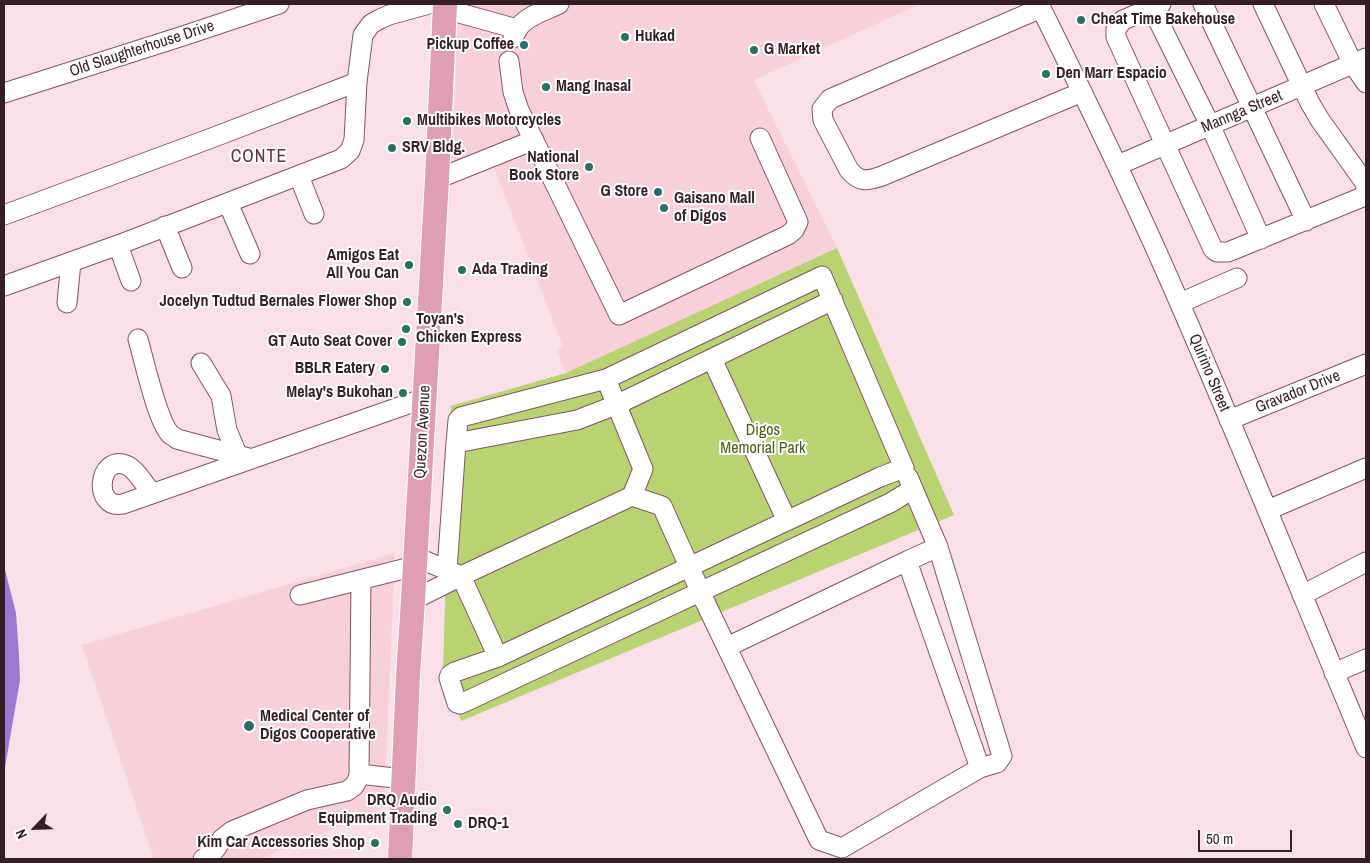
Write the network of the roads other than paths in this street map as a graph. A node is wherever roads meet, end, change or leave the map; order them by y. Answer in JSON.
{"nodes":[{"id":1,"x":279,"y":4,"type":"edge"},
{"id":2,"x":559,"y":4,"type":"edge"},
{"id":3,"x":1203,"y":4,"type":"edge"},
{"id":4,"x":1263,"y":4,"type":"edge"},
{"id":5,"x":1324,"y":4,"type":"edge"},
{"id":6,"x":440,"y":6,"type":"edge"},
{"id":7,"x":1040,"y":6,"type":"edge"},
{"id":8,"x":1157,"y":6,"type":"edge"},
{"id":9,"x":509,"y":61,"type":"dead end"},
{"id":10,"x":1359,"y":61,"type":"edge"},
{"id":11,"x":357,"y":82,"type":"junction"},
{"id":12,"x":1366,"y":83,"type":"edge"},
{"id":13,"x":1301,"y":86,"type":"junction"},
{"id":14,"x":1082,"y":92,"type":"junction"},
{"id":15,"x":4,"y":93,"type":"edge"},
{"id":16,"x":1252,"y":107,"type":"junction"},
{"id":17,"x":1210,"y":125,"type":"junction"},
{"id":18,"x":760,"y":138,"type":"dead end"},
{"id":19,"x":534,"y":140,"type":"junction"},
{"id":20,"x":1165,"y":145,"type":"junction"},
{"id":21,"x":1118,"y":165,"type":"junction"},
{"id":22,"x":299,"y":176,"type":"junction"},
{"id":23,"x":437,"y":179,"type":"junction"},
{"id":24,"x":1366,"y":191,"type":"edge"},
{"id":25,"x":228,"y":203,"type":"junction"},
{"id":26,"x":314,"y":214,"type":"dead end"},
{"id":27,"x":4,"y":215,"type":"edge"},
{"id":28,"x":1306,"y":221,"type":"junction"},
{"id":29,"x":165,"y":226,"type":"junction"},
{"id":30,"x":1261,"y":239,"type":"junction"},
{"id":31,"x":118,"y":245,"type":"junction"},
{"id":32,"x":250,"y":254,"type":"dead end"},
{"id":33,"x":71,"y":262,"type":"junction"},
{"id":34,"x":182,"y":268,"type":"dead end"},
{"id":35,"x":1237,"y":278,"type":"dead end"},
{"id":36,"x":131,"y":281,"type":"dead end"},
{"id":37,"x":4,"y":286,"type":"edge"},
{"id":38,"x":833,"y":300,"type":"junction"},
{"id":39,"x":67,"y":303,"type":"dead end"},
{"id":40,"x":1180,"y":303,"type":"junction"},
{"id":41,"x":138,"y":339,"type":"dead end"},
{"id":42,"x":712,"y":359,"type":"junction"},
{"id":43,"x":201,"y":363,"type":"dead end"},
{"id":44,"x":1366,"y":364,"type":"edge"},
{"id":45,"x":606,"y":379,"type":"junction"},
{"id":46,"x":425,"y":398,"type":"junction"},
{"id":47,"x":616,"y":405,"type":"junction"},
{"id":48,"x":1229,"y":420,"type":"junction"},
{"id":49,"x":456,"y":443,"type":"junction"},
{"id":50,"x":244,"y":456,"type":"junction"},
{"id":51,"x":904,"y":468,"type":"junction"},
{"id":52,"x":1366,"y":468,"type":"edge"},
{"id":53,"x":643,"y":470,"type":"junction"},
{"id":54,"x":913,"y":489,"type":"junction"},
{"id":55,"x":152,"y":494,"type":"dead end"},
{"id":56,"x":632,"y":496,"type":"junction"},
{"id":57,"x":662,"y":506,"type":"junction"},
{"id":58,"x":1268,"y":510,"type":"junction"},
{"id":59,"x":787,"y":521,"type":"junction"},
{"id":60,"x":938,"y":547,"type":"junction"},
{"id":61,"x":416,"y":561,"type":"junction"},
{"id":62,"x":907,"y":562,"type":"junction"},
{"id":63,"x":1366,"y":562,"type":"edge"},
{"id":64,"x":689,"y":566,"type":"junction"},
{"id":65,"x":454,"y":573,"type":"junction"},
{"id":66,"x":361,"y":580,"type":"junction"},
{"id":67,"x":701,"y":591,"type":"junction"},
{"id":68,"x":1302,"y":595,"type":"junction"},
{"id":69,"x":300,"y":596,"type":"dead end"},
{"id":70,"x":413,"y":600,"type":"junction"},
{"id":71,"x":727,"y":646,"type":"junction"},
{"id":72,"x":498,"y":656,"type":"junction"},
{"id":73,"x":1366,"y":659,"type":"edge"},
{"id":74,"x":1334,"y":672,"type":"junction"},
{"id":75,"x":1366,"y":748,"type":"edge"},
{"id":76,"x":980,"y":768,"type":"junction"},
{"id":77,"x":359,"y":774,"type":"junction"},
{"id":78,"x":403,"y":779,"type":"junction"},
{"id":79,"x":203,"y":859,"type":"edge"},
{"id":80,"x":400,"y":859,"type":"edge"}],
"edges":[{"from":1,"to":15,"type":"street","name":"Old Slaughterhouse Drive"},
{"from":2,"to":6,"type":"street"},
{"from":3,"to":16,"type":"street"},
{"from":4,"to":13,"type":"street"},
{"from":5,"to":10,"type":"street"},
{"from":6,"to":11,"type":"street"},
{"from":6,"to":23,"type":"main road","name":"Quezon Avenue"},
{"from":7,"to":14,"type":"street","name":"Quirino Street"},
{"from":7,"to":14,"type":"street"},
{"from":8,"to":17,"type":"street"},
{"from":8,"to":20,"type":"street"},
{"from":9,"to":19,"type":"street"},
{"from":10,"to":12,"type":"street"},
{"from":10,"to":13,"type":"street","name":"Mannga Street"},
{"from":11,"to":22,"type":"street"},
{"from":11,"to":27,"type":"street"},
{"from":13,"to":16,"type":"street","name":"Mannga Street"},
{"from":13,"to":24,"type":"street"},
{"from":14,"to":21,"type":"street","name":"Quirino Street"},
{"from":16,"to":17,"type":"street","name":"Mannga Street"},
{"from":16,"to":28,"type":"street"},
{"from":17,"to":20,"type":"street","name":"Mannga Street"},
{"from":17,"to":30,"type":"street"},
{"from":18,"to":19,"type":"street"},
{"from":19,"to":23,"type":"street"},
{"from":20,"to":21,"type":"street","name":"Mannga Street"},
{"from":20,"to":30,"type":"street"},
{"from":21,"to":40,"type":"street","name":"Quirino Street"},
{"from":22,"to":25,"type":"street"},
{"from":22,"to":26,"type":"street"},
{"from":23,"to":46,"type":"main road","name":"Quezon Avenue"},
{"from":24,"to":28,"type":"street"},
{"from":25,"to":29,"type":"street"},
{"from":25,"to":32,"type":"street"},
{"from":28,"to":30,"type":"street"},
{"from":29,"to":31,"type":"street"},
{"from":29,"to":34,"type":"street"},
{"from":31,"to":33,"type":"street"},
{"from":31,"to":36,"type":"street"},
{"from":33,"to":37,"type":"street"},
{"from":33,"to":39,"type":"street"},
{"from":35,"to":40,"type":"street"},
{"from":38,"to":42,"type":"street"},
{"from":38,"to":45,"type":"street"},
{"from":38,"to":51,"type":"street"},
{"from":40,"to":48,"type":"street","name":"Quirino Street"},
{"from":41,"to":50,"type":"street"},
{"from":42,"to":47,"type":"street"},
{"from":42,"to":59,"type":"street"},
{"from":43,"to":50,"type":"street"},
{"from":44,"to":48,"type":"street","name":"Gravador Drive"},
{"from":45,"to":47,"type":"street"},
{"from":45,"to":49,"type":"street"},
{"from":46,"to":50,"type":"street"},
{"from":46,"to":61,"type":"main road","name":"Quezon Avenue"},
{"from":47,"to":49,"type":"street"},
{"from":47,"to":53,"type":"street"},
{"from":48,"to":58,"type":"street","name":"Quirino Street"},
{"from":49,"to":65,"type":"street"},
{"from":50,"to":55,"type":"street"},
{"from":51,"to":54,"type":"street"},
{"from":51,"to":59,"type":"street"},
{"from":52,"to":58,"type":"street"},
{"from":53,"to":56,"type":"street"},
{"from":53,"to":57,"type":"street"},
{"from":54,"to":60,"type":"street"},
{"from":54,"to":67,"type":"street"},
{"from":56,"to":57,"type":"street"},
{"from":56,"to":65,"type":"street"},
{"from":57,"to":64,"type":"street"},
{"from":58,"to":68,"type":"street","name":"Quirino Street"},
{"from":59,"to":64,"type":"street"},
{"from":60,"to":62,"type":"street"},
{"from":60,"to":76,"type":"street"},
{"from":61,"to":65,"type":"street"},
{"from":61,"to":66,"type":"street"},
{"from":61,"to":70,"type":"main road","name":"Quezon Avenue"},
{"from":62,"to":71,"type":"street"},
{"from":62,"to":76,"type":"street"},
{"from":63,"to":68,"type":"street"},
{"from":64,"to":67,"type":"street"},
{"from":64,"to":72,"type":"street"},
{"from":65,"to":70,"type":"street"},
{"from":65,"to":72,"type":"street"},
{"from":66,"to":69,"type":"street"},
{"from":66,"to":77,"type":"street"},
{"from":67,"to":71,"type":"street"},
{"from":67,"to":72,"type":"street"},
{"from":68,"to":74,"type":"street","name":"Quirino Street"},
{"from":70,"to":78,"type":"main road","name":"Quezon Avenue"},
{"from":71,"to":76,"type":"street"},
{"from":73,"to":74,"type":"street"},
{"from":74,"to":75,"type":"street","name":"Quirino Street"},
{"from":77,"to":78,"type":"street"},
{"from":77,"to":79,"type":"street"},
{"from":78,"to":80,"type":"main road","name":"Quezon Avenue"}]}
